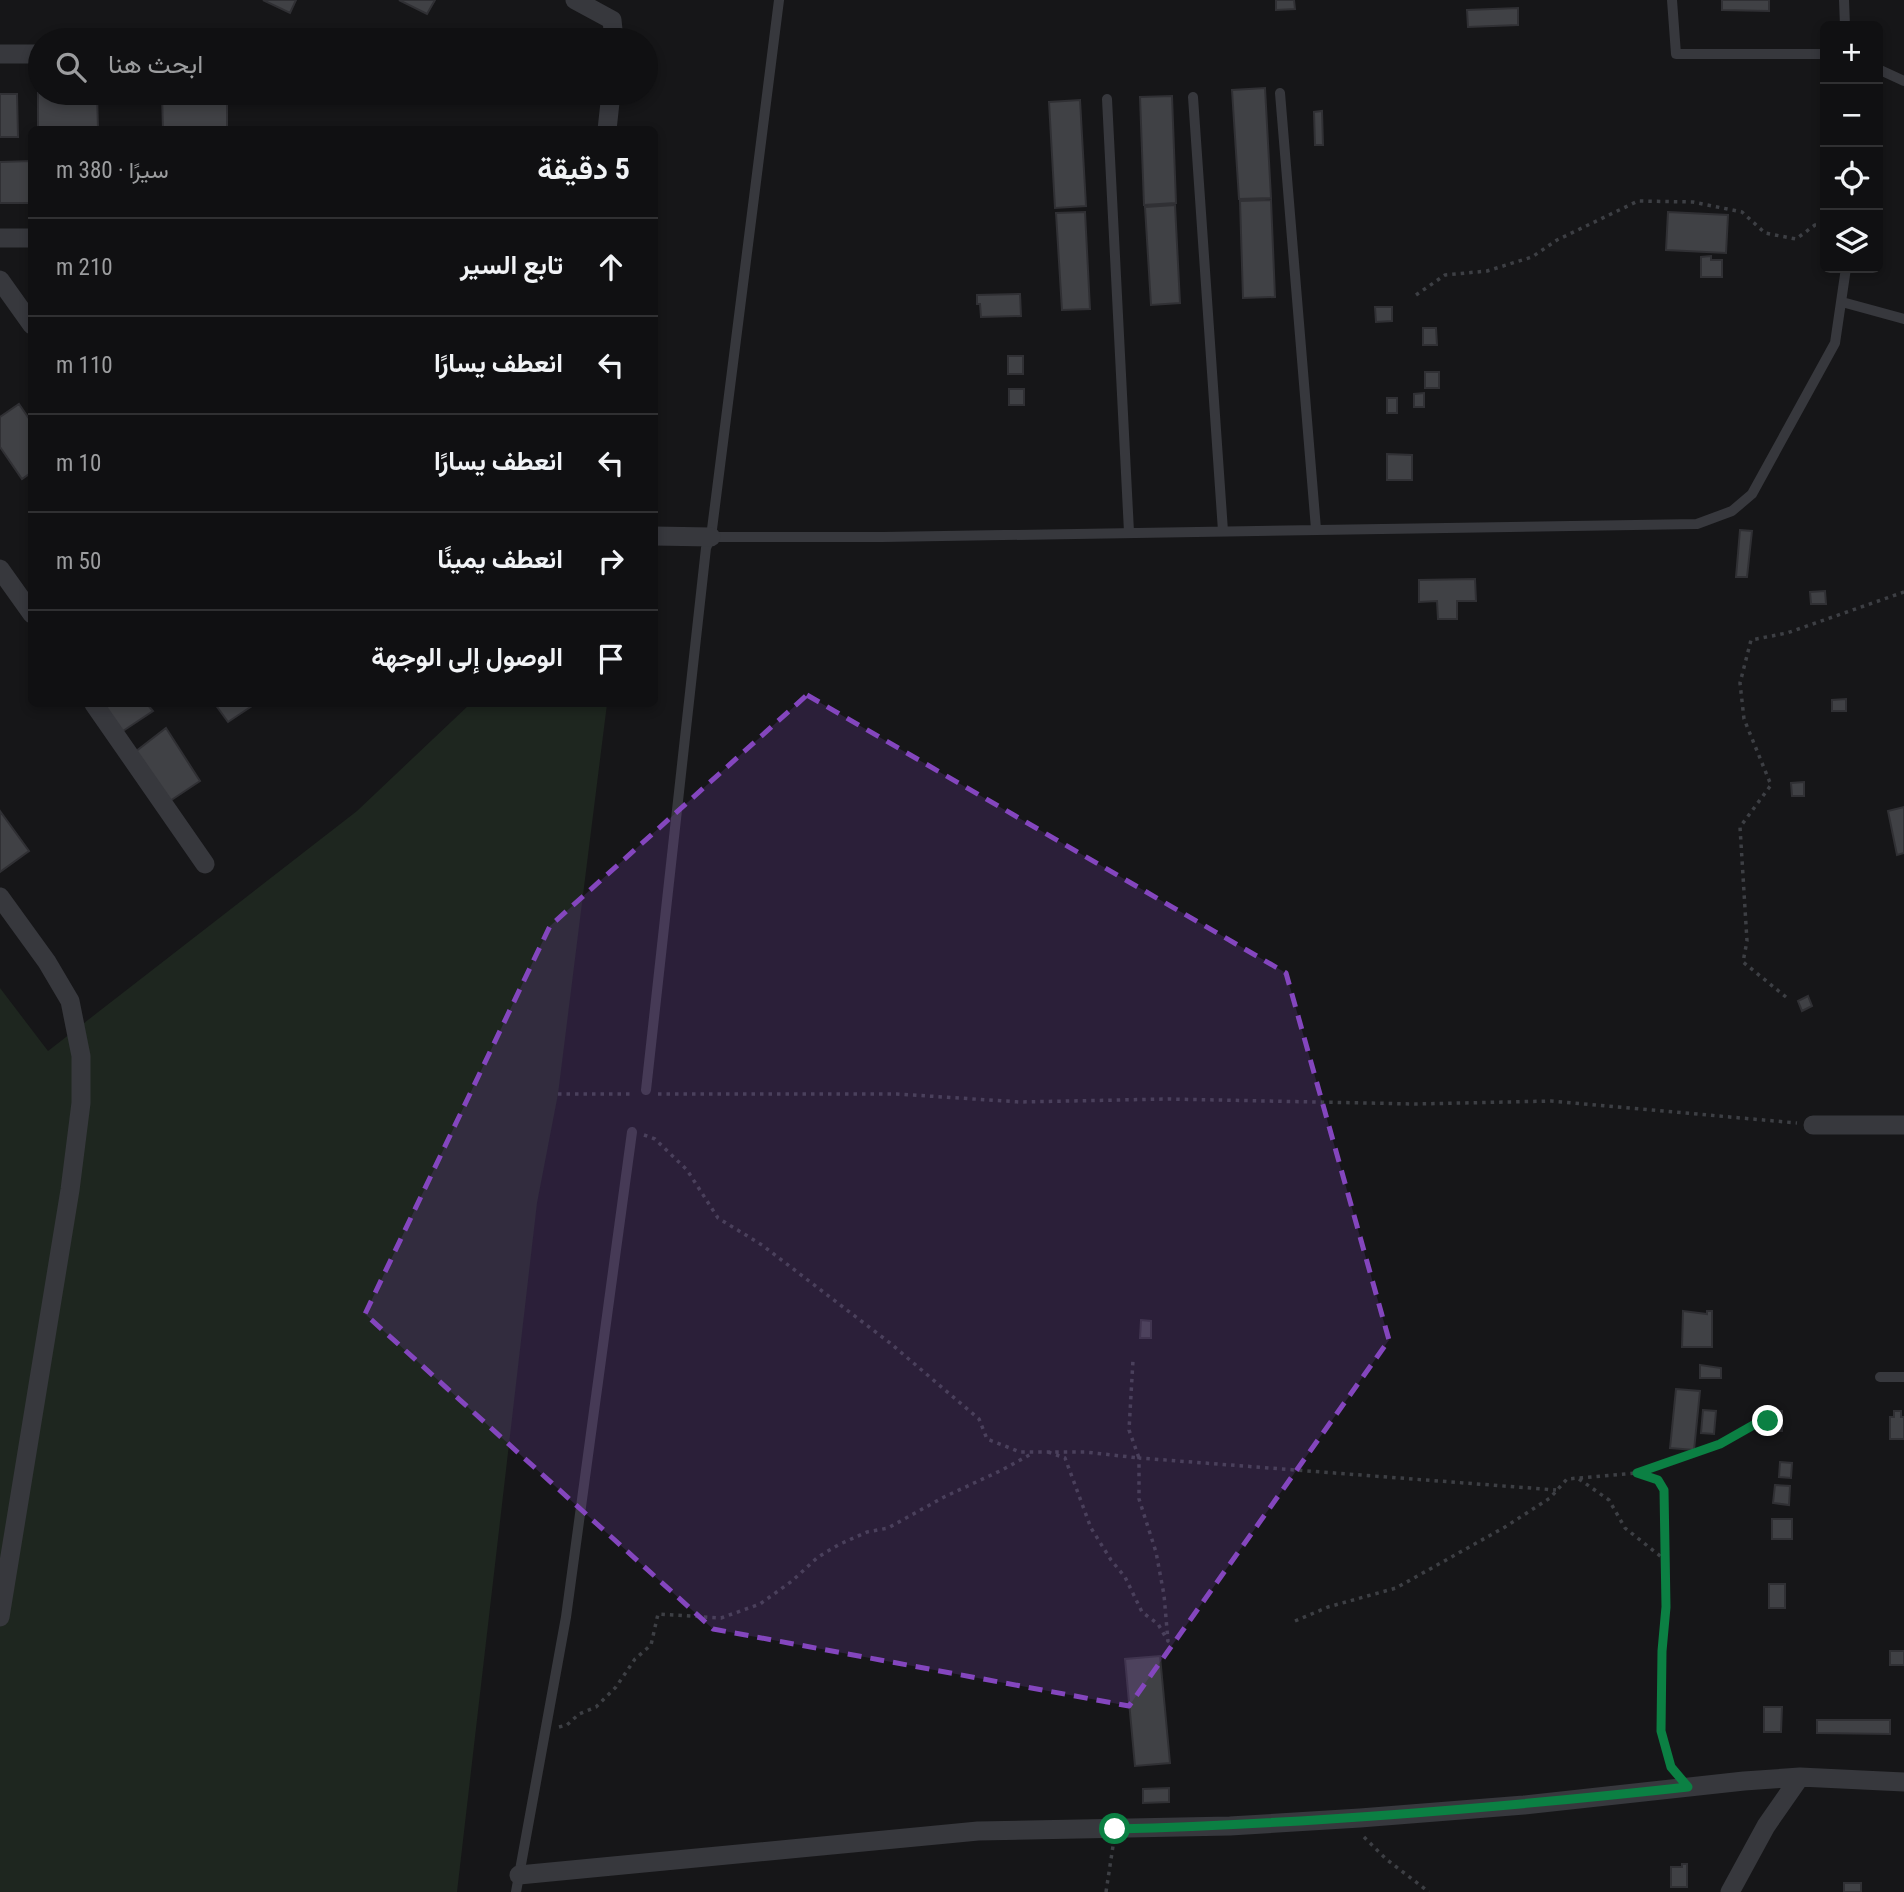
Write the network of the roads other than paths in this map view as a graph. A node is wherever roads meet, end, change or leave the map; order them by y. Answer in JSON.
{"nodes":[{"id":1,"x":575,"y":0,"type":"edge"},
{"id":2,"x":779,"y":0,"type":"edge"},
{"id":3,"x":1672,"y":0,"type":"edge"},
{"id":4,"x":1844,"y":0,"type":"edge"},
{"id":5,"x":1845,"y":21,"type":"edge"},
{"id":6,"x":613,"y":28,"type":"edge"},
{"id":7,"x":0,"y":54,"type":"edge"},
{"id":8,"x":28,"y":54,"type":"edge"},
{"id":9,"x":1820,"y":54,"type":"edge"},
{"id":10,"x":1883,"y":71,"type":"edge"},
{"id":11,"x":1904,"y":81,"type":"edge"},
{"id":12,"x":1280,"y":93,"type":"dead end"},
{"id":13,"x":1193,"y":97,"type":"dead end"},
{"id":14,"x":1107,"y":99,"type":"dead end"},
{"id":15,"x":610,"y":105,"type":"edge"},
{"id":16,"x":607,"y":126,"type":"edge"},
{"id":17,"x":0,"y":238,"type":"edge"},
{"id":18,"x":28,"y":238,"type":"edge"},
{"id":19,"x":1845,"y":273,"type":"edge"},
{"id":20,"x":0,"y":280,"type":"edge"},
{"id":21,"x":1842,"y":302,"type":"junction"},
{"id":22,"x":28,"y":319,"type":"edge"},
{"id":23,"x":1904,"y":319,"type":"edge"},
{"id":24,"x":1316,"y":529,"type":"junction"},
{"id":25,"x":1223,"y":531,"type":"junction"},
{"id":26,"x":1129,"y":533,"type":"junction"},
{"id":27,"x":658,"y":536,"type":"edge"},
{"id":28,"x":711,"y":537,"type":"junction"},
{"id":29,"x":0,"y":569,"type":"edge"},
{"id":30,"x":28,"y":608,"type":"edge"},
{"id":31,"x":96,"y":707,"type":"edge"},
{"id":32,"x":205,"y":864,"type":"dead end"},
{"id":33,"x":0,"y":897,"type":"edge"},
{"id":34,"x":646,"y":1093,"type":"road end"},
{"id":35,"x":1813,"y":1125,"type":"road end"},
{"id":36,"x":1904,"y":1125,"type":"edge"},
{"id":37,"x":632,"y":1132,"type":"road end"},
{"id":38,"x":1880,"y":1377,"type":"dead end"},
{"id":39,"x":1904,"y":1377,"type":"edge"},
{"id":40,"x":0,"y":1617,"type":"edge"},
{"id":41,"x":1800,"y":1777,"type":"junction"},
{"id":42,"x":1904,"y":1782,"type":"edge"},
{"id":43,"x":518,"y":1883,"type":"edge"},
{"id":44,"x":1730,"y":1892,"type":"edge"}],
"edges":[{"from":1,"to":6,"type":"street"},
{"from":2,"to":28,"type":"lane"},
{"from":3,"to":9,"type":"lane"},
{"from":4,"to":5,"type":"lane"},
{"from":7,"to":8,"type":"street"},
{"from":10,"to":11,"type":"lane"},
{"from":12,"to":24,"type":"lane"},
{"from":13,"to":25,"type":"lane"},
{"from":14,"to":26,"type":"lane"},
{"from":15,"to":16,"type":"street"},
{"from":17,"to":18,"type":"street"},
{"from":19,"to":21,"type":"lane"},
{"from":20,"to":22,"type":"street"},
{"from":21,"to":23,"type":"lane"},
{"from":21,"to":24,"type":"lane"},
{"from":24,"to":25,"type":"lane"},
{"from":25,"to":26,"type":"lane"},
{"from":26,"to":28,"type":"lane"},
{"from":27,"to":28,"type":"street"},
{"from":28,"to":34,"type":"lane"},
{"from":29,"to":30,"type":"street"},
{"from":31,"to":32,"type":"street"},
{"from":33,"to":40,"type":"street"},
{"from":35,"to":36,"type":"street"},
{"from":37,"to":43,"type":"lane"},
{"from":38,"to":39,"type":"lane"},
{"from":41,"to":42,"type":"street"},
{"from":41,"to":43,"type":"street"},
{"from":41,"to":44,"type":"street"}]}
